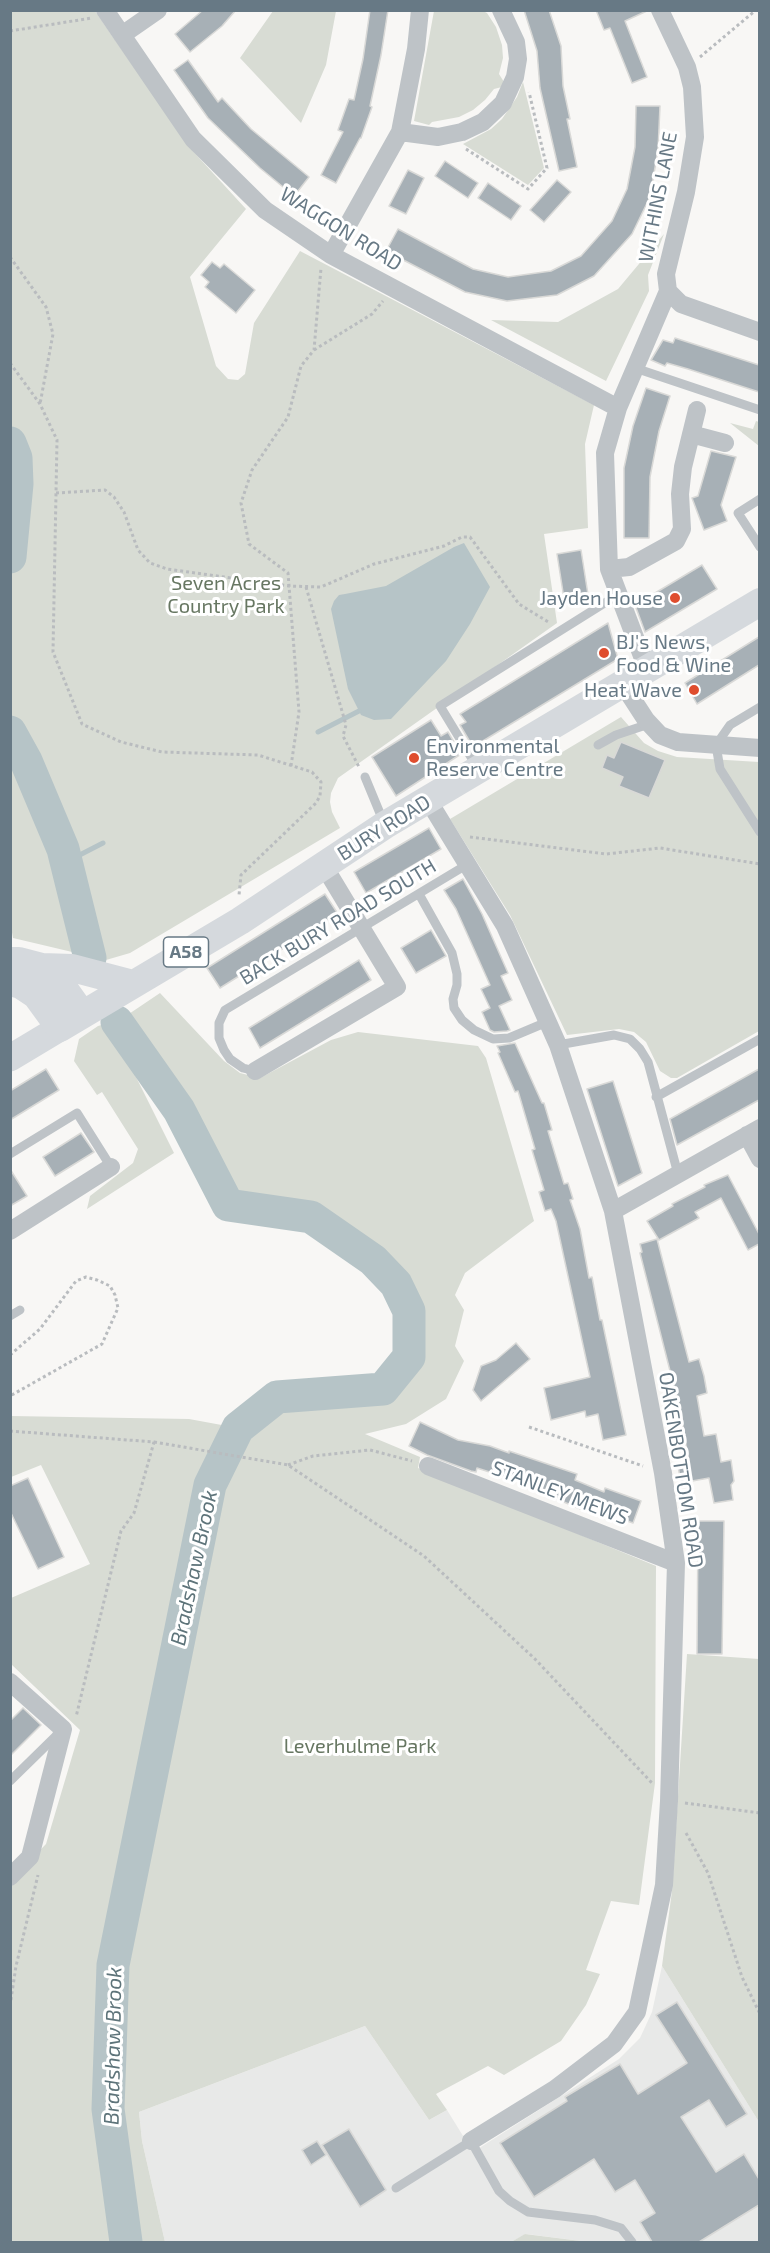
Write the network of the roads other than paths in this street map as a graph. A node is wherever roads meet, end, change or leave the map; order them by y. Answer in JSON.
{"nodes":[{"id":1,"x":158,"y":10,"type":"edge"},
{"id":2,"x":420,"y":10,"type":"edge"},
{"id":3,"x":501,"y":10,"type":"edge"},
{"id":4,"x":660,"y":10,"type":"edge"},
{"id":5,"x":107,"y":13,"type":"edge"},
{"id":6,"x":122,"y":35,"type":"junction"},
{"id":7,"x":400,"y":132,"type":"junction"},
{"id":8,"x":327,"y":252,"type":"junction"},
{"id":9,"x":668,"y":291,"type":"junction"},
{"id":10,"x":759,"y":332,"type":"edge"},
{"id":11,"x":635,"y":368,"type":"junction"},
{"id":12,"x":618,"y":408,"type":"junction"},
{"id":13,"x":697,"y":410,"type":"dead end"},
{"id":14,"x":759,"y":410,"type":"edge"},
{"id":15,"x":691,"y":434,"type":"junction"},
{"id":16,"x":725,"y":443,"type":"dead end"},
{"id":17,"x":759,"y":499,"type":"edge"},
{"id":18,"x":759,"y":547,"type":"edge"},
{"id":19,"x":609,"y":569,"type":"junction"},
{"id":20,"x":619,"y":594,"type":"junction"},
{"id":21,"x":759,"y":602,"type":"edge"},
{"id":22,"x":647,"y":669,"type":"junction"},
{"id":23,"x":622,"y":684,"type":"junction"},
{"id":24,"x":759,"y":707,"type":"edge"},
{"id":25,"x":649,"y":724,"type":"junction"},
{"id":26,"x":598,"y":745,"type":"dead end"},
{"id":27,"x":716,"y":745,"type":"junction"},
{"id":28,"x":759,"y":748,"type":"edge"},
{"id":29,"x":478,"y":770,"type":"junction"},
{"id":30,"x":365,"y":777,"type":"road end"},
{"id":31,"x":428,"y":800,"type":"junction"},
{"id":32,"x":384,"y":825,"type":"junction"},
{"id":33,"x":759,"y":832,"type":"edge"},
{"id":34,"x":468,"y":864,"type":"junction"},
{"id":35,"x":324,"y":866,"type":"junction"},
{"id":36,"x":419,"y":894,"type":"junction"},
{"id":37,"x":362,"y":929,"type":"junction"},
{"id":38,"x":10,"y":961,"type":"edge"},
{"id":39,"x":42,"y":967,"type":"junction"},
{"id":40,"x":10,"y":982,"type":"edge"},
{"id":41,"x":133,"y":984,"type":"junction"},
{"id":42,"x":71,"y":1021,"type":"junction"},
{"id":43,"x":548,"y":1022,"type":"junction"},
{"id":44,"x":759,"y":1039,"type":"edge"},
{"id":45,"x":558,"y":1045,"type":"junction"},
{"id":46,"x":10,"y":1058,"type":"edge"},
{"id":47,"x":255,"y":1071,"type":"joint"},
{"id":48,"x":656,"y":1096,"type":"junction"},
{"id":49,"x":753,"y":1132,"type":"edge"},
{"id":50,"x":10,"y":1154,"type":"edge"},
{"id":51,"x":759,"y":1159,"type":"edge"},
{"id":52,"x":111,"y":1167,"type":"joint"},
{"id":53,"x":678,"y":1174,"type":"junction"},
{"id":54,"x":613,"y":1210,"type":"junction"},
{"id":55,"x":10,"y":1231,"type":"edge"},
{"id":56,"x":20,"y":1310,"type":"dead end"},
{"id":57,"x":10,"y":1316,"type":"edge"},
{"id":58,"x":428,"y":1466,"type":"road end"},
{"id":59,"x":676,"y":1563,"type":"junction"},
{"id":60,"x":12,"y":1686,"type":"edge"},
{"id":61,"x":68,"y":1728,"type":"junction"},
{"id":62,"x":10,"y":1781,"type":"edge"},
{"id":63,"x":10,"y":1877,"type":"edge"},
{"id":64,"x":471,"y":2141,"type":"junction"},
{"id":65,"x":396,"y":2188,"type":"dead end"},
{"id":66,"x":632,"y":2242,"type":"edge"}],
"edges":[{"from":1,"to":6,"type":"street"},
{"from":2,"to":7,"type":"street"},
{"from":3,"to":7,"type":"street"},
{"from":4,"to":9,"type":"street","name":"WITHINS LANE"},
{"from":5,"to":6,"type":"street","name":"WAGGON ROAD"},
{"from":6,"to":8,"type":"street","name":"WAGGON ROAD"},
{"from":7,"to":8,"type":"street"},
{"from":8,"to":12,"type":"street","name":"WAGGON ROAD"},
{"from":9,"to":10,"type":"street"},
{"from":9,"to":11,"type":"street"},
{"from":11,"to":12,"type":"street"},
{"from":11,"to":14,"type":"lane"},
{"from":12,"to":19,"type":"street"},
{"from":13,"to":15,"type":"street"},
{"from":15,"to":16,"type":"street"},
{"from":15,"to":19,"type":"street"},
{"from":17,"to":18,"type":"lane"},
{"from":19,"to":20,"type":"street"},
{"from":20,"to":22,"type":"street"},
{"from":20,"to":29,"type":"lane"},
{"from":21,"to":22,"type":"highway","name":"BURY ROAD","number":"A58"},
{"from":22,"to":23,"type":"highway","name":"BURY ROAD","number":"A58"},
{"from":23,"to":25,"type":"street"},
{"from":23,"to":29,"type":"highway","name":"BURY ROAD","number":"A58"},
{"from":24,"to":27,"type":"lane"},
{"from":25,"to":26,"type":"lane"},
{"from":25,"to":27,"type":"street"},
{"from":27,"to":28,"type":"street"},
{"from":27,"to":33,"type":"lane"},
{"from":29,"to":31,"type":"highway","name":"BURY ROAD","number":"A58"},
{"from":30,"to":32,"type":"lane"},
{"from":31,"to":32,"type":"highway","name":"BURY ROAD","number":"A58"},
{"from":31,"to":34,"type":"street","name":"OAKENBOTTOM ROAD"},
{"from":32,"to":35,"type":"highway","name":"BURY ROAD","number":"A58"},
{"from":34,"to":36,"type":"lane","name":"BACK BURY ROAD SOUTH"},
{"from":34,"to":43,"type":"street","name":"OAKENBOTTOM ROAD"},
{"from":35,"to":37,"type":"street"},
{"from":35,"to":41,"type":"highway","name":"BURY ROAD","number":"A58"},
{"from":36,"to":37,"type":"lane","name":"BACK BURY ROAD SOUTH"},
{"from":36,"to":43,"type":"lane"},
{"from":37,"to":47,"type":"street"},
{"from":37,"to":47,"type":"lane","name":"BACK BURY ROAD SOUTH"},
{"from":38,"to":39,"type":"highway"},
{"from":39,"to":41,"type":"highway"},
{"from":39,"to":42,"type":"highway"},
{"from":40,"to":42,"type":"highway"},
{"from":41,"to":42,"type":"highway","name":"BURY ROAD","number":"A58"},
{"from":42,"to":46,"type":"main road","name":"BURY ROAD"},
{"from":43,"to":45,"type":"street","name":"OAKENBOTTOM ROAD"},
{"from":44,"to":48,"type":"lane"},
{"from":45,"to":48,"type":"lane"},
{"from":45,"to":54,"type":"street","name":"OAKENBOTTOM ROAD"},
{"from":48,"to":53,"type":"lane"},
{"from":49,"to":51,"type":"street"},
{"from":49,"to":53,"type":"street"},
{"from":50,"to":52,"type":"lane"},
{"from":52,"to":55,"type":"street"},
{"from":53,"to":54,"type":"street"},
{"from":54,"to":59,"type":"street","name":"OAKENBOTTOM ROAD"},
{"from":56,"to":57,"type":"lane"},
{"from":58,"to":59,"type":"street","name":"STANLEY MEWS"},
{"from":59,"to":64,"type":"street","name":"OAKENBOTTOM ROAD"},
{"from":60,"to":61,"type":"street"},
{"from":61,"to":62,"type":"lane"},
{"from":61,"to":63,"type":"street"},
{"from":64,"to":65,"type":"lane"},
{"from":64,"to":66,"type":"lane"}]}
